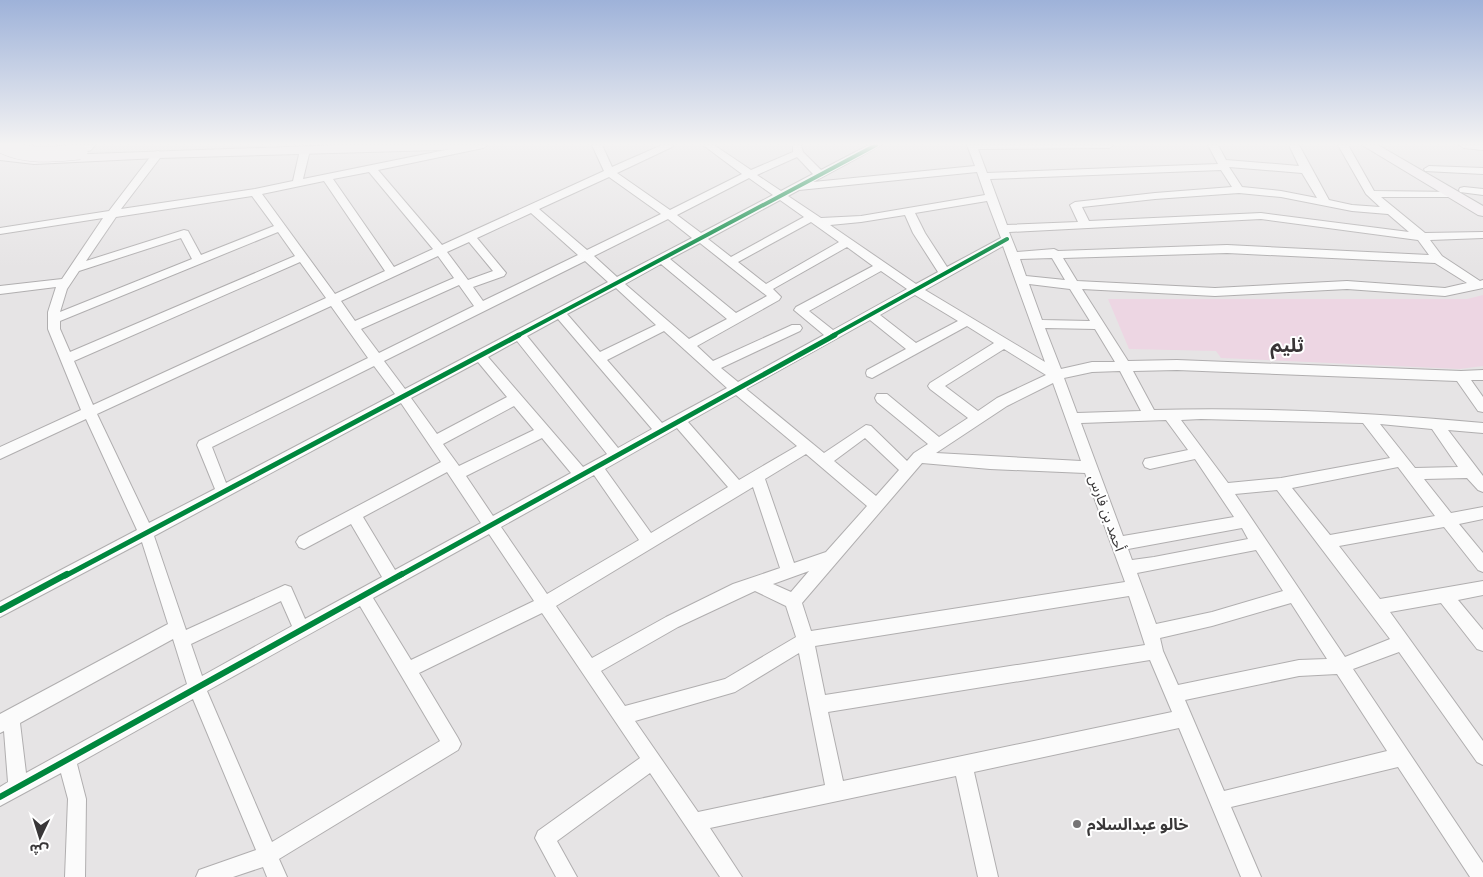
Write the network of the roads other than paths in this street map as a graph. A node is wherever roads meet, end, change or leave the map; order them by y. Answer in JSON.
{"nodes":[{"id":1,"x":134,"y":186,"type":"edge"},
{"id":2,"x":287,"y":186,"type":"edge"},
{"id":3,"x":332,"y":186,"type":"edge"},
{"id":4,"x":386,"y":186,"type":"edge"},
{"id":5,"x":579,"y":186,"type":"edge"},
{"id":6,"x":629,"y":186,"type":"edge"},
{"id":7,"x":726,"y":186,"type":"edge"},
{"id":8,"x":767,"y":186,"type":"edge"},
{"id":9,"x":797,"y":186,"type":"edge"},
{"id":10,"x":817,"y":186,"type":"edge"},
{"id":11,"x":988,"y":186,"type":"edge"},
{"id":12,"x":1237,"y":186,"type":"edge"},
{"id":13,"x":1316,"y":186,"type":"edge"},
{"id":14,"x":1366,"y":186,"type":"edge"},
{"id":15,"x":1446,"y":186,"type":"edge"},
{"id":16,"x":1450,"y":186,"type":"edge"},
{"id":17,"x":793,"y":188,"type":"junction"},
{"id":18,"x":1239,"y":190,"type":"junction"},
{"id":19,"x":255,"y":192,"type":"junction"},
{"id":20,"x":1458,"y":192,"type":"junction"},
{"id":21,"x":1483,"y":192,"type":"edge"},
{"id":22,"x":1371,"y":194,"type":"junction"},
{"id":23,"x":780,"y":195,"type":"junction"},
{"id":24,"x":992,"y":197,"type":"junction"},
{"id":25,"x":1483,"y":201,"type":"edge"},
{"id":26,"x":1326,"y":203,"type":"junction"},
{"id":27,"x":532,"y":208,"type":"junction"},
{"id":28,"x":909,"y":211,"type":"junction"},
{"id":29,"x":1391,"y":211,"type":"junction"},
{"id":30,"x":1483,"y":212,"type":"edge"},
{"id":31,"x":112,"y":214,"type":"junction"},
{"id":32,"x":669,"y":214,"type":"junction"},
{"id":33,"x":814,"y":219,"type":"junction"},
{"id":34,"x":1086,"y":226,"type":"junction"},
{"id":35,"x":280,"y":227,"type":"junction"},
{"id":36,"x":0,"y":232,"type":"edge"},
{"id":37,"x":1005,"y":234,"type":"junction"},
{"id":38,"x":1483,"y":235,"type":"edge"},
{"id":39,"x":470,"y":236,"type":"junction"},
{"id":40,"x":1422,"y":237,"type":"junction"},
{"id":41,"x":699,"y":238,"type":"junction"},
{"id":42,"x":847,"y":242,"type":"junction"},
{"id":43,"x":440,"y":250,"type":"junction"},
{"id":44,"x":1054,"y":253,"type":"junction"},
{"id":45,"x":586,"y":256,"type":"junction"},
{"id":46,"x":1014,"y":256,"type":"junction"},
{"id":47,"x":302,"y":257,"type":"junction"},
{"id":48,"x":661,"y":258,"type":"junction"},
{"id":49,"x":1438,"y":259,"type":"junction"},
{"id":50,"x":198,"y":260,"type":"junction"},
{"id":51,"x":730,"y":262,"type":"junction"},
{"id":52,"x":882,"y":266,"type":"junction"},
{"id":53,"x":76,"y":268,"type":"junction"},
{"id":54,"x":392,"y":272,"type":"junction"},
{"id":55,"x":945,"y":274,"type":"junction"},
{"id":56,"x":1022,"y":280,"type":"junction"},
{"id":57,"x":66,"y":282,"type":"junction"},
{"id":58,"x":463,"y":282,"type":"junction"},
{"id":59,"x":615,"y":283,"type":"junction"},
{"id":60,"x":1073,"y":285,"type":"junction"},
{"id":61,"x":1480,"y":285,"type":"edge"},
{"id":62,"x":765,"y":289,"type":"junction"},
{"id":63,"x":0,"y":290,"type":"edge"},
{"id":64,"x":916,"y":290,"type":"junction"},
{"id":65,"x":333,"y":300,"type":"junction"},
{"id":66,"x":481,"y":308,"type":"junction"},
{"id":67,"x":559,"y":312,"type":"junction"},
{"id":68,"x":872,"y":315,"type":"junction"},
{"id":69,"x":54,"y":318,"type":"junction"},
{"id":70,"x":735,"y":319,"type":"junction"},
{"id":71,"x":967,"y":321,"type":"junction"},
{"id":72,"x":1039,"y":324,"type":"junction"},
{"id":73,"x":664,"y":326,"type":"junction"},
{"id":74,"x":1099,"y":326,"type":"junction"},
{"id":75,"x":353,"y":327,"type":"junction"},
{"id":76,"x":796,"y":328,"type":"dead end"},
{"id":77,"x":518,"y":334,"type":"junction"},
{"id":78,"x":833,"y":336,"type":"junction"},
{"id":79,"x":1003,"y":343,"type":"junction"},
{"id":80,"x":687,"y":346,"type":"junction"},
{"id":81,"x":915,"y":350,"type":"junction"},
{"id":82,"x":479,"y":355,"type":"junction"},
{"id":83,"x":597,"y":358,"type":"junction"},
{"id":84,"x":67,"y":359,"type":"junction"},
{"id":85,"x":376,"y":359,"type":"junction"},
{"id":86,"x":1124,"y":366,"type":"junction"},
{"id":87,"x":711,"y":367,"type":"junction"},
{"id":88,"x":872,"y":373,"type":"dead end"},
{"id":89,"x":1483,"y":374,"type":"edge"},
{"id":90,"x":1057,"y":376,"type":"junction"},
{"id":91,"x":1461,"y":376,"type":"junction"},
{"id":92,"x":737,"y":389,"type":"junction"},
{"id":93,"x":403,"y":396,"type":"junction"},
{"id":94,"x":516,"y":398,"type":"junction"},
{"id":95,"x":882,"y":398,"type":"dead end"},
{"id":96,"x":1483,"y":407,"type":"edge"},
{"id":97,"x":89,"y":412,"type":"junction"},
{"id":98,"x":1150,"y":415,"type":"junction"},
{"id":99,"x":1170,"y":415,"type":"junction"},
{"id":100,"x":978,"y":418,"type":"junction"},
{"id":101,"x":1073,"y":418,"type":"junction"},
{"id":102,"x":1367,"y":418,"type":"junction"},
{"id":103,"x":679,"y":421,"type":"junction"},
{"id":104,"x":1436,"y":424,"type":"junction"},
{"id":105,"x":1483,"y":428,"type":"edge"},
{"id":106,"x":661,"y":431,"type":"junction"},
{"id":107,"x":544,"y":432,"type":"junction"},
{"id":108,"x":434,"y":442,"type":"junction"},
{"id":109,"x":938,"y":444,"type":"junction"},
{"id":110,"x":807,"y":447,"type":"junction"},
{"id":111,"x":0,"y":453,"type":"edge"},
{"id":112,"x":1198,"y":453,"type":"junction"},
{"id":113,"x":617,"y":456,"type":"junction"},
{"id":114,"x":919,"y":456,"type":"junction"},
{"id":115,"x":823,"y":460,"type":"junction"},
{"id":116,"x":1402,"y":461,"type":"junction"},
{"id":117,"x":1150,"y":462,"type":"dead end"},
{"id":118,"x":596,"y":467,"type":"junction"},
{"id":119,"x":1090,"y":467,"type":"junction"},
{"id":120,"x":453,"y":469,"type":"junction"},
{"id":121,"x":908,"y":470,"type":"junction"},
{"id":122,"x":1470,"y":472,"type":"junction"},
{"id":123,"x":1413,"y":474,"type":"junction"},
{"id":124,"x":581,"y":476,"type":"junction"},
{"id":125,"x":757,"y":477,"type":"junction"},
{"id":126,"x":1281,"y":484,"type":"junction"},
{"id":127,"x":1483,"y":486,"type":"edge"},
{"id":128,"x":738,"y":489,"type":"junction"},
{"id":129,"x":1224,"y":489,"type":"junction"},
{"id":130,"x":223,"y":492,"type":"junction"},
{"id":131,"x":877,"y":505,"type":"junction"},
{"id":132,"x":1483,"y":513,"type":"edge"},
{"id":133,"x":354,"y":515,"type":"junction"},
{"id":134,"x":1448,"y":519,"type":"junction"},
{"id":135,"x":1245,"y":521,"type":"junction"},
{"id":136,"x":491,"y":525,"type":"junction"},
{"id":137,"x":146,"y":532,"type":"junction"},
{"id":138,"x":304,"y":542,"type":"dead end"},
{"id":139,"x":649,"y":542,"type":"junction"},
{"id":140,"x":1327,"y":542,"type":"junction"},
{"id":141,"x":1259,"y":543,"type":"junction"},
{"id":142,"x":1118,"y":544,"type":"junction"},
{"id":143,"x":832,"y":556,"type":"junction"},
{"id":144,"x":1483,"y":565,"type":"edge"},
{"id":145,"x":1126,"y":566,"type":"junction"},
{"id":146,"x":789,"y":571,"type":"junction"},
{"id":147,"x":392,"y":580,"type":"junction"},
{"id":148,"x":755,"y":583,"type":"junction"},
{"id":149,"x":1134,"y":588,"type":"junction"},
{"id":150,"x":1483,"y":588,"type":"edge"},
{"id":151,"x":1294,"y":595,"type":"junction"},
{"id":152,"x":1445,"y":595,"type":"junction"},
{"id":153,"x":363,"y":596,"type":"junction"},
{"id":154,"x":793,"y":601,"type":"junction"},
{"id":155,"x":546,"y":604,"type":"junction"},
{"id":156,"x":1376,"y":607,"type":"junction"},
{"id":157,"x":0,"y":610,"type":"edge"},
{"id":158,"x":302,"y":630,"type":"junction"},
{"id":159,"x":1150,"y":633,"type":"junction"},
{"id":160,"x":179,"y":634,"type":"junction"},
{"id":161,"x":806,"y":640,"type":"junction"},
{"id":162,"x":1402,"y":643,"type":"junction"},
{"id":163,"x":1483,"y":643,"type":"edge"},
{"id":164,"x":1155,"y":651,"type":"junction"},
{"id":165,"x":1341,"y":666,"type":"junction"},
{"id":166,"x":589,"y":669,"type":"junction"},
{"id":167,"x":408,"y":670,"type":"junction"},
{"id":168,"x":197,"y":688,"type":"junction"},
{"id":169,"x":1174,"y":694,"type":"junction"},
{"id":170,"x":817,"y":705,"type":"junction"},
{"id":171,"x":622,"y":716,"type":"junction"},
{"id":172,"x":1185,"y":718,"type":"junction"},
{"id":173,"x":6,"y":721,"type":"edge"},
{"id":174,"x":1483,"y":756,"type":"edge"},
{"id":175,"x":1401,"y":757,"type":"junction"},
{"id":176,"x":652,"y":760,"type":"junction"},
{"id":177,"x":66,"y":761,"type":"junction"},
{"id":178,"x":963,"y":765,"type":"junction"},
{"id":179,"x":18,"y":788,"type":"junction"},
{"id":180,"x":836,"y":792,"type":"junction"},
{"id":181,"x":0,"y":798,"type":"edge"},
{"id":182,"x":1219,"y":800,"type":"junction"},
{"id":183,"x":694,"y":822,"type":"junction"},
{"id":184,"x":268,"y":855,"type":"junction"},
{"id":185,"x":75,"y":877,"type":"edge"},
{"id":186,"x":206,"y":877,"type":"edge"},
{"id":187,"x":277,"y":877,"type":"edge"},
{"id":188,"x":567,"y":877,"type":"edge"},
{"id":189,"x":732,"y":877,"type":"edge"},
{"id":190,"x":988,"y":877,"type":"edge"},
{"id":191,"x":1251,"y":877,"type":"edge"},
{"id":192,"x":1481,"y":877,"type":"edge"}],
"edges":[{"from":1,"to":31,"type":"street"},
{"from":2,"to":19,"type":"street"},
{"from":3,"to":54,"type":"street"},
{"from":4,"to":43,"type":"street"},
{"from":5,"to":27,"type":"street"},
{"from":6,"to":32,"type":"street"},
{"from":7,"to":32,"type":"street"},
{"from":8,"to":23,"type":"street"},
{"from":9,"to":17,"type":"street"},
{"from":10,"to":17,"type":"street"},
{"from":11,"to":24,"type":"street","name":"أحمد بن فارس"},
{"from":12,"to":18,"type":"street"},
{"from":13,"to":26,"type":"street"},
{"from":14,"to":22,"type":"street"},
{"from":15,"to":20,"type":"main road"},
{"from":16,"to":20,"type":"main road"},
{"from":17,"to":23,"type":"street"},
{"from":18,"to":26,"type":"street"},
{"from":18,"to":34,"type":"street"},
{"from":19,"to":31,"type":"street"},
{"from":19,"to":35,"type":"street"},
{"from":20,"to":21,"type":"street"},
{"from":20,"to":22,"type":"street"},
{"from":20,"to":25,"type":"main road"},
{"from":20,"to":30,"type":"main road"},
{"from":22,"to":29,"type":"street"},
{"from":23,"to":33,"type":"street"},
{"from":23,"to":41,"type":"street"},
{"from":24,"to":28,"type":"street"},
{"from":24,"to":37,"type":"street","name":"أحمد بن فارس"},
{"from":26,"to":29,"type":"street"},
{"from":27,"to":39,"type":"street"},
{"from":27,"to":45,"type":"street"},
{"from":28,"to":33,"type":"street"},
{"from":28,"to":55,"type":"street"},
{"from":29,"to":40,"type":"street"},
{"from":31,"to":36,"type":"street"},
{"from":31,"to":53,"type":"street"},
{"from":32,"to":41,"type":"street"},
{"from":32,"to":45,"type":"street"},
{"from":33,"to":42,"type":"street"},
{"from":33,"to":51,"type":"street"},
{"from":34,"to":37,"type":"street"},
{"from":34,"to":40,"type":"street"},
{"from":35,"to":47,"type":"street"},
{"from":35,"to":50,"type":"street"},
{"from":37,"to":46,"type":"street","name":"أحمد بن فارس"},
{"from":37,"to":55,"type":"street"},
{"from":38,"to":40,"type":"street"},
{"from":39,"to":43,"type":"street"},
{"from":39,"to":58,"type":"street"},
{"from":40,"to":49,"type":"street"},
{"from":41,"to":48,"type":"street"},
{"from":41,"to":51,"type":"street"},
{"from":42,"to":52,"type":"street"},
{"from":42,"to":62,"type":"street"},
{"from":43,"to":54,"type":"street"},
{"from":43,"to":58,"type":"street"},
{"from":44,"to":46,"type":"street"},
{"from":44,"to":49,"type":"street"},
{"from":44,"to":60,"type":"street"},
{"from":45,"to":59,"type":"street"},
{"from":45,"to":66,"type":"street"},
{"from":46,"to":56,"type":"street","name":"أحمد بن فارس"},
{"from":47,"to":65,"type":"street"},
{"from":47,"to":84,"type":"street"},
{"from":48,"to":59,"type":"street"},
{"from":48,"to":70,"type":"street"},
{"from":49,"to":61,"type":"street"},
{"from":50,"to":53,"type":"street"},
{"from":50,"to":69,"type":"street"},
{"from":51,"to":62,"type":"street"},
{"from":52,"to":64,"type":"street"},
{"from":52,"to":78,"type":"street"},
{"from":53,"to":57,"type":"street"},
{"from":54,"to":65,"type":"street"},
{"from":55,"to":64,"type":"street"},
{"from":56,"to":60,"type":"street"},
{"from":56,"to":72,"type":"street","name":"أحمد بن فارس"},
{"from":57,"to":63,"type":"street"},
{"from":57,"to":69,"type":"street"},
{"from":58,"to":66,"type":"street"},
{"from":58,"to":75,"type":"street"},
{"from":59,"to":67,"type":"street"},
{"from":59,"to":73,"type":"street"},
{"from":60,"to":61,"type":"street"},
{"from":60,"to":74,"type":"street"},
{"from":62,"to":70,"type":"street"},
{"from":64,"to":68,"type":"street"},
{"from":64,"to":71,"type":"street"},
{"from":65,"to":75,"type":"street"},
{"from":65,"to":97,"type":"street"},
{"from":66,"to":85,"type":"street"},
{"from":67,"to":77,"type":"street"},
{"from":67,"to":83,"type":"street"},
{"from":68,"to":78,"type":"street"},
{"from":68,"to":81,"type":"street"},
{"from":69,"to":84,"type":"street"},
{"from":70,"to":80,"type":"street"},
{"from":71,"to":79,"type":"street"},
{"from":71,"to":81,"type":"street"},
{"from":72,"to":74,"type":"street"},
{"from":72,"to":90,"type":"street","name":"أحمد بن فارس"},
{"from":73,"to":80,"type":"street"},
{"from":73,"to":83,"type":"street"},
{"from":74,"to":86,"type":"street"},
{"from":75,"to":85,"type":"street"},
{"from":76,"to":87,"type":"street"},
{"from":77,"to":82,"type":"street"},
{"from":77,"to":113,"type":"street"},
{"from":78,"to":92,"type":"street"},
{"from":79,"to":90,"type":"street"},
{"from":79,"to":100,"type":"street"},
{"from":80,"to":87,"type":"street"},
{"from":81,"to":88,"type":"street"},
{"from":82,"to":93,"type":"street"},
{"from":82,"to":94,"type":"street"},
{"from":83,"to":106,"type":"street"},
{"from":84,"to":97,"type":"street"},
{"from":85,"to":93,"type":"street"},
{"from":85,"to":130,"type":"street"},
{"from":86,"to":90,"type":"street"},
{"from":86,"to":91,"type":"street"},
{"from":86,"to":98,"type":"street"},
{"from":87,"to":92,"type":"street"},
{"from":89,"to":91,"type":"street"},
{"from":90,"to":100,"type":"street"},
{"from":90,"to":101,"type":"street","name":"أحمد بن فارس"},
{"from":91,"to":96,"type":"street"},
{"from":92,"to":103,"type":"street"},
{"from":92,"to":110,"type":"street"},
{"from":93,"to":108,"type":"street"},
{"from":93,"to":130,"type":"street"},
{"from":94,"to":107,"type":"street"},
{"from":94,"to":108,"type":"street"},
{"from":95,"to":109,"type":"street"},
{"from":97,"to":111,"type":"street"},
{"from":97,"to":137,"type":"street"},
{"from":98,"to":99,"type":"street"},
{"from":98,"to":101,"type":"street"},
{"from":99,"to":102,"type":"street"},
{"from":99,"to":112,"type":"street"},
{"from":100,"to":109,"type":"street"},
{"from":101,"to":119,"type":"street","name":"أحمد بن فارس"},
{"from":102,"to":104,"type":"street"},
{"from":102,"to":116,"type":"street"},
{"from":103,"to":106,"type":"street"},
{"from":103,"to":128,"type":"street"},
{"from":104,"to":105,"type":"street"},
{"from":104,"to":122,"type":"street"},
{"from":106,"to":113,"type":"street"},
{"from":107,"to":120,"type":"street"},
{"from":107,"to":124,"type":"street"},
{"from":108,"to":120,"type":"street"},
{"from":109,"to":114,"type":"street"},
{"from":110,"to":115,"type":"street"},
{"from":110,"to":125,"type":"street"},
{"from":112,"to":117,"type":"street"},
{"from":112,"to":129,"type":"street"},
{"from":113,"to":118,"type":"street"},
{"from":114,"to":119,"type":"street"},
{"from":114,"to":121,"type":"street"},
{"from":115,"to":121,"type":"street"},
{"from":115,"to":131,"type":"street"},
{"from":116,"to":123,"type":"street"},
{"from":116,"to":126,"type":"street"},
{"from":118,"to":124,"type":"street"},
{"from":118,"to":139,"type":"street"},
{"from":119,"to":142,"type":"street","name":"أحمد بن فارس"},
{"from":120,"to":133,"type":"street"},
{"from":120,"to":136,"type":"street"},
{"from":121,"to":131,"type":"street"},
{"from":122,"to":123,"type":"street"},
{"from":122,"to":127,"type":"street"},
{"from":123,"to":134,"type":"street"},
{"from":124,"to":136,"type":"street"},
{"from":125,"to":128,"type":"street"},
{"from":125,"to":146,"type":"street"},
{"from":126,"to":129,"type":"street"},
{"from":126,"to":140,"type":"street"},
{"from":128,"to":139,"type":"street"},
{"from":129,"to":135,"type":"street"},
{"from":130,"to":137,"type":"street"},
{"from":131,"to":143,"type":"street"},
{"from":132,"to":134,"type":"street"},
{"from":133,"to":138,"type":"street"},
{"from":133,"to":147,"type":"street"},
{"from":134,"to":140,"type":"street"},
{"from":134,"to":144,"type":"street"},
{"from":135,"to":141,"type":"street"},
{"from":135,"to":142,"type":"street"},
{"from":136,"to":147,"type":"street"},
{"from":136,"to":155,"type":"street"},
{"from":137,"to":157,"type":"street"},
{"from":137,"to":160,"type":"street"},
{"from":139,"to":155,"type":"street"},
{"from":140,"to":156,"type":"street"},
{"from":141,"to":145,"type":"street"},
{"from":141,"to":151,"type":"street"},
{"from":142,"to":145,"type":"street","name":"أحمد بن فارس"},
{"from":143,"to":146,"type":"street"},
{"from":143,"to":154,"type":"street"},
{"from":145,"to":149,"type":"street","name":"أحمد بن فارس"},
{"from":146,"to":148,"type":"street"},
{"from":147,"to":153,"type":"street"},
{"from":148,"to":154,"type":"street"},
{"from":148,"to":166,"type":"street"},
{"from":149,"to":159,"type":"street","name":"أحمد بن فارس"},
{"from":149,"to":161,"type":"street"},
{"from":150,"to":152,"type":"street"},
{"from":151,"to":159,"type":"street"},
{"from":151,"to":165,"type":"street"},
{"from":152,"to":156,"type":"street"},
{"from":152,"to":163,"type":"street"},
{"from":153,"to":158,"type":"street"},
{"from":153,"to":167,"type":"street"},
{"from":154,"to":161,"type":"street"},
{"from":155,"to":166,"type":"street"},
{"from":155,"to":167,"type":"street"},
{"from":156,"to":162,"type":"street"},
{"from":158,"to":160,"type":"street"},
{"from":158,"to":168,"type":"street"},
{"from":159,"to":164,"type":"street","name":"أحمد بن فارس"},
{"from":160,"to":168,"type":"street"},
{"from":160,"to":173,"type":"street"},
{"from":161,"to":170,"type":"street"},
{"from":161,"to":171,"type":"street"},
{"from":162,"to":165,"type":"street"},
{"from":162,"to":174,"type":"street"},
{"from":164,"to":169,"type":"street","name":"أحمد بن فارس"},
{"from":164,"to":170,"type":"street"},
{"from":165,"to":169,"type":"street"},
{"from":165,"to":175,"type":"street"},
{"from":166,"to":171,"type":"street"},
{"from":167,"to":184,"type":"street"},
{"from":168,"to":177,"type":"street"},
{"from":168,"to":184,"type":"street"},
{"from":169,"to":172,"type":"street","name":"أحمد بن فارس"},
{"from":170,"to":180,"type":"street"},
{"from":171,"to":176,"type":"street"},
{"from":172,"to":178,"type":"street"},
{"from":172,"to":182,"type":"street","name":"أحمد بن فارس"},
{"from":173,"to":179,"type":"street"},
{"from":175,"to":182,"type":"street"},
{"from":175,"to":192,"type":"street"},
{"from":176,"to":183,"type":"street"},
{"from":176,"to":188,"type":"street"},
{"from":177,"to":179,"type":"street"},
{"from":177,"to":185,"type":"street"},
{"from":178,"to":180,"type":"street"},
{"from":178,"to":190,"type":"street"},
{"from":179,"to":181,"type":"street"},
{"from":180,"to":183,"type":"street"},
{"from":182,"to":191,"type":"street","name":"أحمد بن فارس"},
{"from":183,"to":189,"type":"street"},
{"from":184,"to":186,"type":"street"},
{"from":184,"to":187,"type":"street"}]}
